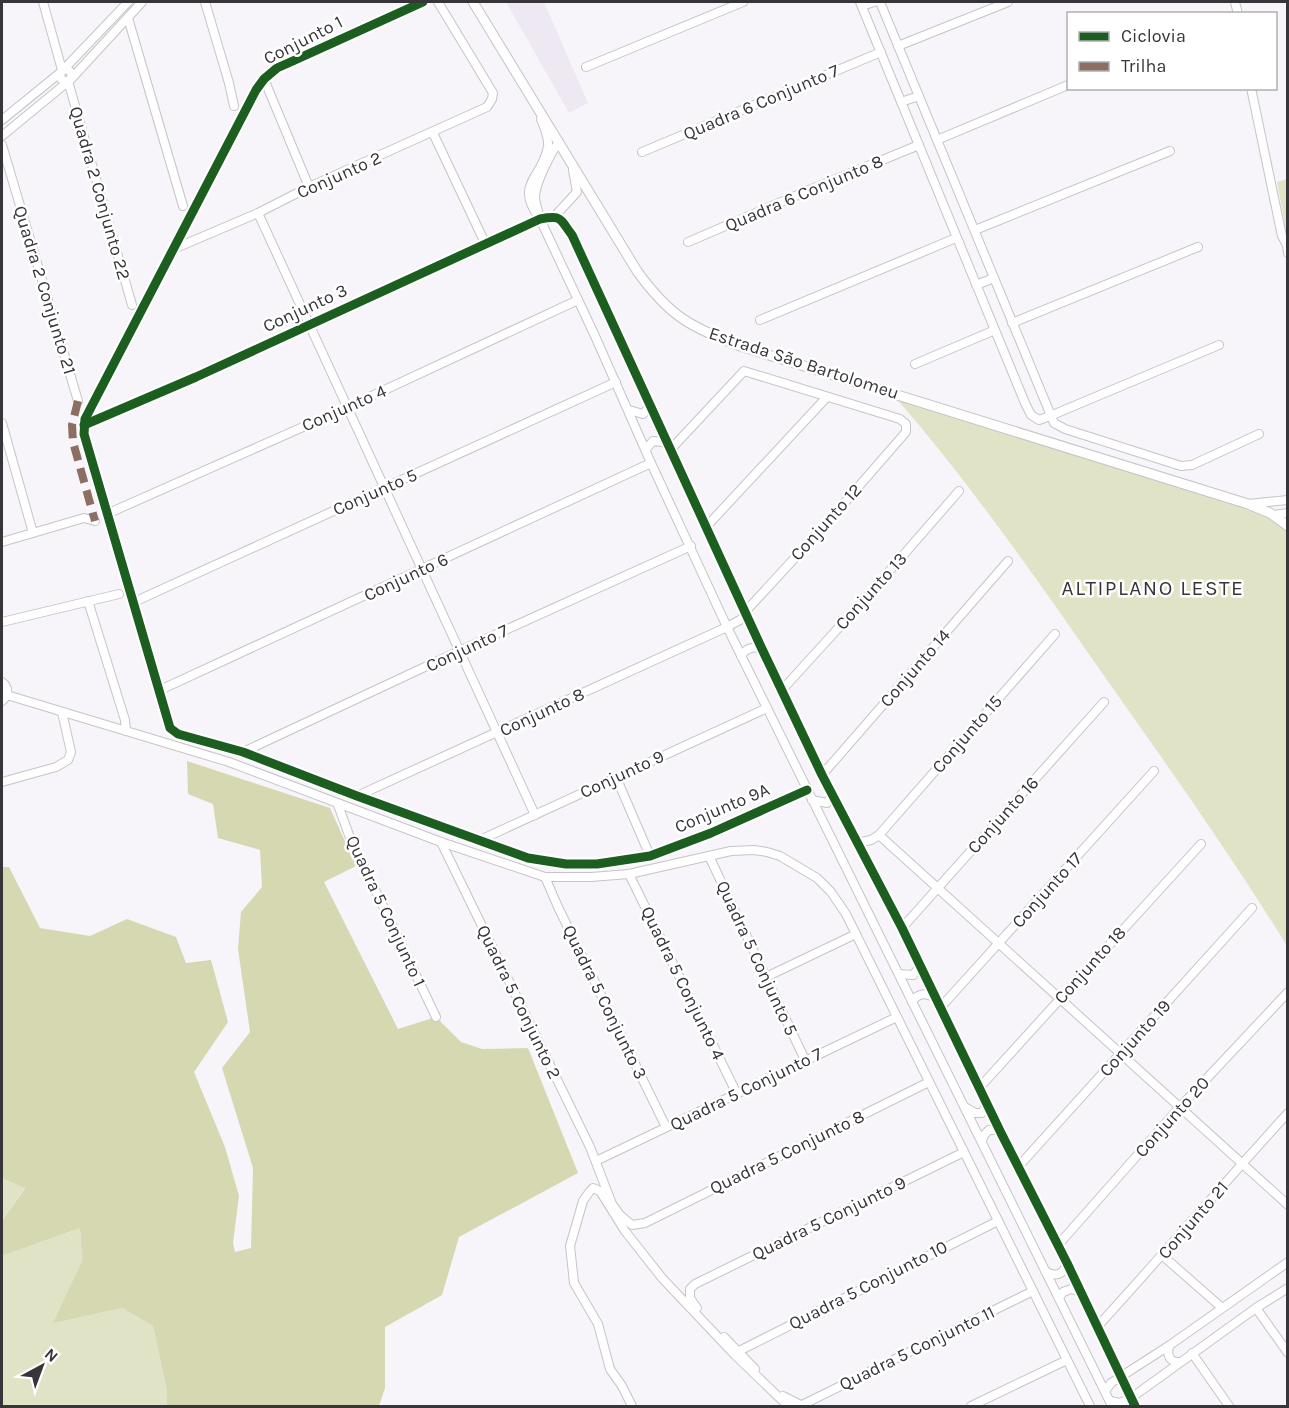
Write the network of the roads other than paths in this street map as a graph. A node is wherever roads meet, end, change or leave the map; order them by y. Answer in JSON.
{"nodes":[{"id":1,"x":43,"y":2,"type":"edge"},
{"id":2,"x":126,"y":2,"type":"edge"},
{"id":3,"x":142,"y":2,"type":"edge"},
{"id":4,"x":205,"y":2,"type":"edge"},
{"id":5,"x":423,"y":2,"type":"edge"},
{"id":6,"x":473,"y":2,"type":"edge"},
{"id":7,"x":743,"y":2,"type":"edge"},
{"id":8,"x":874,"y":2,"type":"edge"},
{"id":9,"x":880,"y":2,"type":"edge"},
{"id":10,"x":1008,"y":2,"type":"edge"},
{"id":11,"x":440,"y":3,"type":"edge"},
{"id":12,"x":861,"y":4,"type":"edge"},
{"id":13,"x":128,"y":18,"type":"junction"},
{"id":14,"x":898,"y":46,"type":"junction"},
{"id":15,"x":881,"y":52,"type":"junction"},
{"id":16,"x":586,"y":67,"type":"dead end"},
{"id":17,"x":62,"y":71,"type":"junction"},
{"id":18,"x":264,"y":79,"type":"junction"},
{"id":19,"x":69,"y":80,"type":"junction"},
{"id":20,"x":1067,"y":85,"type":"edge"},
{"id":21,"x":1251,"y":90,"type":"edge"},
{"id":22,"x":918,"y":96,"type":"junction"},
{"id":23,"x":901,"y":102,"type":"junction"},
{"id":24,"x":234,"y":106,"type":"dead end"},
{"id":25,"x":537,"y":106,"type":"junction"},
{"id":26,"x":2,"y":120,"type":"edge"},
{"id":27,"x":433,"y":133,"type":"junction"},
{"id":28,"x":2,"y":136,"type":"edge"},
{"id":29,"x":937,"y":140,"type":"junction"},
{"id":30,"x":559,"y":142,"type":"junction"},
{"id":31,"x":2,"y":145,"type":"edge"},
{"id":32,"x":920,"y":146,"type":"junction"},
{"id":33,"x":642,"y":152,"type":"dead end"},
{"id":34,"x":1170,"y":152,"type":"dead end"},
{"id":35,"x":570,"y":160,"type":"junction"},
{"id":36,"x":309,"y":187,"type":"junction"},
{"id":37,"x":587,"y":188,"type":"junction"},
{"id":38,"x":956,"y":189,"type":"junction"},
{"id":39,"x":940,"y":195,"type":"junction"},
{"id":40,"x":183,"y":206,"type":"dead end"},
{"id":41,"x":258,"y":213,"type":"junction"},
{"id":42,"x":557,"y":217,"type":"junction"},
{"id":43,"x":540,"y":219,"type":"junction"},
{"id":44,"x":975,"y":230,"type":"junction"},
{"id":45,"x":956,"y":238,"type":"junction"},
{"id":46,"x":688,"y":242,"type":"dead end"},
{"id":47,"x":485,"y":243,"type":"junction"},
{"id":48,"x":1287,"y":245,"type":"edge"},
{"id":49,"x":1198,"y":247,"type":"dead end"},
{"id":50,"x":176,"y":248,"type":"junction"},
{"id":51,"x":1287,"y":253,"type":"edge"},
{"id":52,"x":994,"y":278,"type":"junction"},
{"id":53,"x":976,"y":285,"type":"junction"},
{"id":54,"x":578,"y":300,"type":"junction"},
{"id":55,"x":132,"y":305,"type":"dead end"},
{"id":56,"x":760,"y":320,"type":"dead end"},
{"id":57,"x":1012,"y":323,"type":"junction"},
{"id":58,"x":310,"y":324,"type":"junction"},
{"id":59,"x":995,"y":330,"type":"junction"},
{"id":60,"x":1219,"y":345,"type":"dead end"},
{"id":61,"x":915,"y":364,"type":"dead end"},
{"id":62,"x":616,"y":382,"type":"junction"},
{"id":63,"x":826,"y":398,"type":"junction"},
{"id":64,"x":78,"y":401,"type":"dead end"},
{"id":65,"x":651,"y":405,"type":"junction"},
{"id":66,"x":348,"y":407,"type":"junction"},
{"id":67,"x":629,"y":410,"type":"junction"},
{"id":68,"x":1050,"y":416,"type":"junction"},
{"id":69,"x":2,"y":423,"type":"edge"},
{"id":70,"x":84,"y":425,"type":"junction"},
{"id":71,"x":1259,"y":434,"type":"dead end"},
{"id":72,"x":670,"y":447,"type":"junction"},
{"id":73,"x":646,"y":449,"type":"junction"},
{"id":74,"x":651,"y":463,"type":"junction"},
{"id":75,"x":385,"y":487,"type":"junction"},
{"id":76,"x":959,"y":491,"type":"dead end"},
{"id":77,"x":1287,"y":500,"type":"edge"},
{"id":78,"x":1274,"y":502,"type":"junction"},
{"id":79,"x":1248,"y":504,"type":"junction"},
{"id":80,"x":109,"y":513,"type":"junction"},
{"id":81,"x":1287,"y":513,"type":"edge"},
{"id":82,"x":1272,"y":514,"type":"junction"},
{"id":83,"x":95,"y":520,"type":"dead end"},
{"id":84,"x":1287,"y":525,"type":"edge"},
{"id":85,"x":706,"y":527,"type":"junction"},
{"id":86,"x":33,"y":533,"type":"junction"},
{"id":87,"x":2,"y":542,"type":"edge"},
{"id":88,"x":691,"y":546,"type":"junction"},
{"id":89,"x":1008,"y":561,"type":"dead end"},
{"id":90,"x":422,"y":570,"type":"junction"},
{"id":91,"x":119,"y":594,"type":"dead end"},
{"id":92,"x":88,"y":601,"type":"junction"},
{"id":93,"x":134,"y":602,"type":"junction"},
{"id":94,"x":745,"y":613,"type":"junction"},
{"id":95,"x":2,"y":622,"type":"edge"},
{"id":96,"x":727,"y":627,"type":"junction"},
{"id":97,"x":1055,"y":634,"type":"dead end"},
{"id":98,"x":762,"y":649,"type":"junction"},
{"id":99,"x":459,"y":651,"type":"junction"},
{"id":100,"x":741,"y":656,"type":"junction"},
{"id":101,"x":2,"y":682,"type":"edge"},
{"id":102,"x":160,"y":690,"type":"junction"},
{"id":103,"x":782,"y":690,"type":"junction"},
{"id":104,"x":4,"y":698,"type":"edge"},
{"id":105,"x":1104,"y":702,"type":"dead end"},
{"id":106,"x":766,"y":708,"type":"junction"},
{"id":107,"x":62,"y":712,"type":"junction"},
{"id":108,"x":126,"y":731,"type":"junction"},
{"id":109,"x":496,"y":733,"type":"junction"},
{"id":110,"x":243,"y":752,"type":"junction"},
{"id":111,"x":1154,"y":771,"type":"dead end"},
{"id":112,"x":822,"y":775,"type":"junction"},
{"id":113,"x":616,"y":777,"type":"junction"},
{"id":114,"x":2,"y":782,"type":"edge"},
{"id":115,"x":807,"y":790,"type":"junction"},
{"id":116,"x":833,"y":794,"type":"junction"},
{"id":117,"x":357,"y":796,"type":"junction"},
{"id":118,"x":812,"y":800,"type":"junction"},
{"id":119,"x":338,"y":804,"type":"junction"},
{"id":120,"x":535,"y":814,"type":"junction"},
{"id":121,"x":879,"y":835,"type":"junction"},
{"id":122,"x":478,"y":841,"type":"junction"},
{"id":123,"x":441,"y":843,"type":"junction"},
{"id":124,"x":857,"y":843,"type":"junction"},
{"id":125,"x":1201,"y":844,"type":"dead end"},
{"id":126,"x":650,"y":856,"type":"junction"},
{"id":127,"x":710,"y":856,"type":"junction"},
{"id":128,"x":629,"y":874,"type":"junction"},
{"id":129,"x":545,"y":877,"type":"junction"},
{"id":130,"x":938,"y":887,"type":"junction"},
{"id":131,"x":1252,"y":909,"type":"dead end"},
{"id":132,"x":902,"y":928,"type":"junction"},
{"id":133,"x":856,"y":934,"type":"junction"},
{"id":134,"x":999,"y":944,"type":"junction"},
{"id":135,"x":920,"y":967,"type":"junction"},
{"id":136,"x":899,"y":974,"type":"junction"},
{"id":137,"x":766,"y":977,"type":"junction"},
{"id":138,"x":1287,"y":992,"type":"edge"},
{"id":139,"x":935,"y":998,"type":"junction"},
{"id":140,"x":1059,"y":999,"type":"junction"},
{"id":141,"x":912,"y":1002,"type":"junction"},
{"id":142,"x":940,"y":1008,"type":"junction"},
{"id":143,"x":436,"y":1017,"type":"dead end"},
{"id":144,"x":897,"y":1017,"type":"junction"},
{"id":145,"x":1120,"y":1055,"type":"junction"},
{"id":146,"x":806,"y":1060,"type":"junction"},
{"id":147,"x":929,"y":1082,"type":"junction"},
{"id":148,"x":980,"y":1087,"type":"junction"},
{"id":149,"x":736,"y":1092,"type":"junction"},
{"id":150,"x":988,"y":1103,"type":"junction"},
{"id":151,"x":964,"y":1107,"type":"junction"},
{"id":152,"x":1179,"y":1108,"type":"junction"},
{"id":153,"x":1287,"y":1113,"type":"edge"},
{"id":154,"x":666,"y":1127,"type":"junction"},
{"id":155,"x":1001,"y":1133,"type":"junction"},
{"id":156,"x":982,"y":1141,"type":"junction"},
{"id":157,"x":964,"y":1152,"type":"junction"},
{"id":158,"x":596,"y":1161,"type":"junction"},
{"id":159,"x":1241,"y":1164,"type":"junction"},
{"id":160,"x":1018,"y":1167,"type":"junction"},
{"id":161,"x":1287,"y":1205,"type":"edge"},
{"id":162,"x":998,"y":1221,"type":"junction"},
{"id":163,"x":645,"y":1223,"type":"joint"},
{"id":164,"x":1058,"y":1245,"type":"junction"},
{"id":165,"x":1163,"y":1256,"type":"junction"},
{"id":166,"x":1287,"y":1262,"type":"edge"},
{"id":167,"x":1067,"y":1263,"type":"junction"},
{"id":168,"x":1044,"y":1270,"type":"junction"},
{"id":169,"x":1287,"y":1288,"type":"edge"},
{"id":170,"x":1033,"y":1291,"type":"junction"},
{"id":171,"x":1081,"y":1292,"type":"junction"},
{"id":172,"x":1059,"y":1298,"type":"junction"},
{"id":173,"x":1221,"y":1307,"type":"junction"},
{"id":174,"x":1256,"y":1308,"type":"junction"},
{"id":175,"x":1098,"y":1326,"type":"junction"},
{"id":176,"x":1170,"y":1345,"type":"junction"},
{"id":177,"x":739,"y":1351,"type":"junction"},
{"id":178,"x":1192,"y":1353,"type":"junction"},
{"id":179,"x":1287,"y":1353,"type":"edge"},
{"id":180,"x":1067,"y":1360,"type":"junction"},
{"id":181,"x":1179,"y":1362,"type":"junction"},
{"id":182,"x":1120,"y":1377,"type":"junction"},
{"id":183,"x":1105,"y":1391,"type":"junction"},
{"id":184,"x":1131,"y":1398,"type":"junction"},
{"id":185,"x":1111,"y":1404,"type":"edge"},
{"id":186,"x":802,"y":1406,"type":"edge"},
{"id":187,"x":632,"y":1407,"type":"edge"},
{"id":188,"x":788,"y":1407,"type":"edge"},
{"id":189,"x":971,"y":1407,"type":"edge"},
{"id":190,"x":1090,"y":1407,"type":"edge"},
{"id":191,"x":1135,"y":1407,"type":"edge"},
{"id":192,"x":1229,"y":1407,"type":"edge"}],
"edges":[{"from":1,"to":17,"type":"street","name":"Quadra 2 Conjunto 22"},
{"from":2,"to":17,"type":"street"},
{"from":3,"to":13,"type":"street"},
{"from":4,"to":24,"type":"street"},
{"from":5,"to":18,"type":"street","name":"Conjunto 1"},
{"from":6,"to":25,"type":"street","name":"Estrada São Bartolomeu"},
{"from":7,"to":16,"type":"street"},
{"from":8,"to":12,"type":"street"},
{"from":9,"to":14,"type":"street"},
{"from":10,"to":14,"type":"street"},
{"from":11,"to":27,"type":"street","name":"Conjunto 2"},
{"from":12,"to":15,"type":"street"},
{"from":13,"to":19,"type":"street"},
{"from":13,"to":40,"type":"street"},
{"from":14,"to":22,"type":"street"},
{"from":15,"to":23,"type":"street"},
{"from":15,"to":33,"type":"street","name":"Quadra 6 Conjunto 7"},
{"from":17,"to":19,"type":"street","name":"Quadra 2 Conjunto 22"},
{"from":17,"to":26,"type":"street"},
{"from":18,"to":36,"type":"street"},
{"from":18,"to":50,"type":"street"},
{"from":19,"to":28,"type":"street"},
{"from":19,"to":55,"type":"street","name":"Quadra 2 Conjunto 22"},
{"from":20,"to":29,"type":"street"},
{"from":21,"to":48,"type":"street"},
{"from":22,"to":23,"type":"street"},
{"from":22,"to":29,"type":"street"},
{"from":23,"to":32,"type":"street"},
{"from":25,"to":30,"type":"street","name":"Estrada São Bartolomeu"},
{"from":25,"to":43,"type":"street"},
{"from":27,"to":36,"type":"street","name":"Conjunto 2"},
{"from":27,"to":47,"type":"street"},
{"from":29,"to":38,"type":"street"},
{"from":30,"to":35,"type":"street","name":"Estrada São Bartolomeu"},
{"from":30,"to":43,"type":"street"},
{"from":31,"to":64,"type":"street","name":"Quadra 2 Conjunto 21"},
{"from":32,"to":39,"type":"street"},
{"from":32,"to":46,"type":"street","name":"Quadra 6 Conjunto 8"},
{"from":34,"to":44,"type":"street"},
{"from":35,"to":37,"type":"street","name":"Estrada São Bartolomeu"},
{"from":35,"to":42,"type":"street"},
{"from":36,"to":41,"type":"street","name":"Conjunto 2"},
{"from":37,"to":42,"type":"street"},
{"from":37,"to":79,"type":"street","name":"Estrada São Bartolomeu"},
{"from":38,"to":39,"type":"street"},
{"from":38,"to":44,"type":"street"},
{"from":39,"to":45,"type":"street"},
{"from":41,"to":50,"type":"street","name":"Conjunto 2"},
{"from":41,"to":58,"type":"street"},
{"from":42,"to":43,"type":"street","name":"Conjunto 3"},
{"from":42,"to":65,"type":"street"},
{"from":43,"to":47,"type":"street","name":"Conjunto 3"},
{"from":43,"to":54,"type":"street"},
{"from":44,"to":52,"type":"street"},
{"from":45,"to":53,"type":"street"},
{"from":45,"to":56,"type":"street"},
{"from":47,"to":58,"type":"street","name":"Conjunto 3"},
{"from":48,"to":51,"type":"street"},
{"from":49,"to":57,"type":"street"},
{"from":50,"to":70,"type":"street"},
{"from":52,"to":53,"type":"street"},
{"from":52,"to":57,"type":"street"},
{"from":53,"to":59,"type":"street"},
{"from":54,"to":62,"type":"street"},
{"from":54,"to":66,"type":"street","name":"Conjunto 4"},
{"from":57,"to":68,"type":"street"},
{"from":58,"to":66,"type":"street"},
{"from":58,"to":70,"type":"street","name":"Conjunto 3"},
{"from":59,"to":61,"type":"street"},
{"from":59,"to":68,"type":"street"},
{"from":60,"to":68,"type":"street"},
{"from":62,"to":67,"type":"street"},
{"from":62,"to":75,"type":"street","name":"Conjunto 5"},
{"from":63,"to":72,"type":"street"},
{"from":63,"to":85,"type":"street"},
{"from":63,"to":94,"type":"street","name":"Conjunto 12"},
{"from":65,"to":67,"type":"street"},
{"from":65,"to":72,"type":"street"},
{"from":66,"to":75,"type":"street"},
{"from":66,"to":80,"type":"street","name":"Conjunto 4"},
{"from":67,"to":73,"type":"street"},
{"from":68,"to":71,"type":"street"},
{"from":69,"to":86,"type":"street"},
{"from":70,"to":80,"type":"street"},
{"from":72,"to":73,"type":"street"},
{"from":72,"to":85,"type":"street"},
{"from":73,"to":74,"type":"street"},
{"from":74,"to":88,"type":"street"},
{"from":74,"to":90,"type":"street","name":"Conjunto 6"},
{"from":75,"to":90,"type":"street"},
{"from":75,"to":93,"type":"street","name":"Conjunto 5"},
{"from":76,"to":103,"type":"street","name":"Conjunto 13"},
{"from":77,"to":78,"type":"street"},
{"from":78,"to":79,"type":"street"},
{"from":78,"to":82,"type":"street"},
{"from":79,"to":82,"type":"street","name":"Estrada São Bartolomeu"},
{"from":80,"to":93,"type":"street"},
{"from":81,"to":82,"type":"street"},
{"from":82,"to":84,"type":"street","name":"Estrada São Bartolomeu"},
{"from":83,"to":86,"type":"street"},
{"from":85,"to":94,"type":"street"},
{"from":86,"to":87,"type":"street"},
{"from":88,"to":96,"type":"street"},
{"from":88,"to":99,"type":"street","name":"Conjunto 7"},
{"from":89,"to":112,"type":"street","name":"Conjunto 14"},
{"from":90,"to":99,"type":"street"},
{"from":90,"to":102,"type":"street","name":"Conjunto 6"},
{"from":91,"to":92,"type":"street"},
{"from":92,"to":95,"type":"street"},
{"from":92,"to":108,"type":"street"},
{"from":93,"to":102,"type":"street"},
{"from":94,"to":96,"type":"street","name":"Conjunto 12"},
{"from":94,"to":98,"type":"street"},
{"from":96,"to":100,"type":"street"},
{"from":96,"to":109,"type":"street","name":"Conjunto 8"},
{"from":97,"to":121,"type":"street","name":"Conjunto 15"},
{"from":98,"to":100,"type":"street"},
{"from":98,"to":103,"type":"street"},
{"from":99,"to":109,"type":"street"},
{"from":99,"to":110,"type":"street","name":"Conjunto 7"},
{"from":100,"to":106,"type":"street"},
{"from":101,"to":104,"type":"street"},
{"from":102,"to":110,"type":"street","name":"Conjunto 9A"},
{"from":103,"to":112,"type":"street"},
{"from":104,"to":107,"type":"street"},
{"from":105,"to":130,"type":"street","name":"Conjunto 16"},
{"from":106,"to":113,"type":"street","name":"Conjunto 9"},
{"from":106,"to":115,"type":"street"},
{"from":107,"to":108,"type":"street"},
{"from":107,"to":114,"type":"street"},
{"from":108,"to":119,"type":"street"},
{"from":109,"to":117,"type":"street","name":"Conjunto 8"},
{"from":109,"to":120,"type":"street"},
{"from":110,"to":117,"type":"street","name":"Conjunto 9A"},
{"from":111,"to":134,"type":"street","name":"Conjunto 17"},
{"from":112,"to":116,"type":"street"},
{"from":113,"to":120,"type":"street","name":"Conjunto 9"},
{"from":113,"to":126,"type":"street"},
{"from":115,"to":118,"type":"street"},
{"from":115,"to":126,"type":"street","name":"Conjunto 9A"},
{"from":116,"to":118,"type":"street"},
{"from":116,"to":124,"type":"street"},
{"from":117,"to":122,"type":"street","name":"Conjunto 9A"},
{"from":118,"to":136,"type":"street"},
{"from":119,"to":123,"type":"street"},
{"from":119,"to":143,"type":"street","name":"Quadra 5 Conjunto 1"},
{"from":120,"to":122,"type":"street","name":"Conjunto 9"},
{"from":121,"to":124,"type":"street"},
{"from":121,"to":130,"type":"street"},
{"from":122,"to":126,"type":"street","name":"Conjunto 9A"},
{"from":123,"to":129,"type":"street"},
{"from":123,"to":158,"type":"street","name":"Quadra 5 Conjunto 2"},
{"from":124,"to":132,"type":"street"},
{"from":125,"to":140,"type":"street","name":"Conjunto 18"},
{"from":127,"to":128,"type":"street"},
{"from":127,"to":133,"type":"street"},
{"from":127,"to":137,"type":"street","name":"Quadra 5 Conjunto 5"},
{"from":128,"to":129,"type":"street"},
{"from":128,"to":149,"type":"street","name":"Quadra 5 Conjunto 4"},
{"from":129,"to":154,"type":"street","name":"Quadra 5 Conjunto 3"},
{"from":130,"to":132,"type":"street","name":"Conjunto 16"},
{"from":130,"to":134,"type":"street"},
{"from":131,"to":145,"type":"street","name":"Conjunto 19"},
{"from":132,"to":135,"type":"street"},
{"from":133,"to":137,"type":"street"},
{"from":133,"to":144,"type":"street"},
{"from":134,"to":140,"type":"street"},
{"from":134,"to":142,"type":"street","name":"Conjunto 17"},
{"from":135,"to":136,"type":"street"},
{"from":135,"to":139,"type":"street"},
{"from":136,"to":141,"type":"street"},
{"from":137,"to":146,"type":"street","name":"Quadra 5 Conjunto 5"},
{"from":138,"to":152,"type":"street","name":"Conjunto 20"},
{"from":139,"to":141,"type":"street"},
{"from":139,"to":142,"type":"street"},
{"from":140,"to":145,"type":"street"},
{"from":140,"to":148,"type":"street","name":"Conjunto 18"},
{"from":141,"to":151,"type":"street"},
{"from":142,"to":148,"type":"street"},
{"from":144,"to":146,"type":"street","name":"Quadra 5 Conjunto 7"},
{"from":144,"to":147,"type":"street"},
{"from":145,"to":152,"type":"street"},
{"from":145,"to":160,"type":"street","name":"Conjunto 19"},
{"from":146,"to":149,"type":"street","name":"Quadra 5 Conjunto 7"},
{"from":147,"to":157,"type":"street"},
{"from":147,"to":163,"type":"street","name":"Quadra 5 Conjunto 8"},
{"from":148,"to":150,"type":"street"},
{"from":149,"to":154,"type":"street","name":"Quadra 5 Conjunto 7"},
{"from":150,"to":151,"type":"street"},
{"from":150,"to":155,"type":"street"},
{"from":151,"to":156,"type":"street"},
{"from":152,"to":159,"type":"street"},
{"from":152,"to":164,"type":"street","name":"Conjunto 20"},
{"from":153,"to":159,"type":"street","name":"Conjunto 21"},
{"from":154,"to":158,"type":"street","name":"Quadra 5 Conjunto 7"},
{"from":155,"to":156,"type":"street"},
{"from":155,"to":160,"type":"street"},
{"from":156,"to":168,"type":"street"},
{"from":157,"to":162,"type":"street"},
{"from":157,"to":177,"type":"street","name":"Quadra 5 Conjunto 9"},
{"from":158,"to":163,"type":"street","name":"Quadra 5 Conjunto 2"},
{"from":159,"to":161,"type":"street"},
{"from":159,"to":165,"type":"street","name":"Conjunto 21"},
{"from":160,"to":164,"type":"street"},
{"from":162,"to":170,"type":"street"},
{"from":162,"to":177,"type":"street","name":"Quadra 5 Conjunto 10"},
{"from":164,"to":167,"type":"street"},
{"from":165,"to":173,"type":"street"},
{"from":165,"to":175,"type":"street","name":"Conjunto 21"},
{"from":166,"to":173,"type":"street"},
{"from":167,"to":168,"type":"street"},
{"from":167,"to":171,"type":"street"},
{"from":168,"to":172,"type":"street"},
{"from":169,"to":174,"type":"street"},
{"from":170,"to":180,"type":"street"},
{"from":170,"to":186,"type":"street","name":"Quadra 5 Conjunto 11"},
{"from":171,"to":172,"type":"street"},
{"from":171,"to":175,"type":"street"},
{"from":172,"to":183,"type":"street"},
{"from":173,"to":176,"type":"street"},
{"from":174,"to":178,"type":"street"},
{"from":174,"to":179,"type":"street"},
{"from":175,"to":182,"type":"street"},
{"from":176,"to":181,"type":"street"},
{"from":176,"to":182,"type":"street"},
{"from":177,"to":186,"type":"street"},
{"from":178,"to":181,"type":"street"},
{"from":178,"to":192,"type":"street"},
{"from":180,"to":189,"type":"street"},
{"from":180,"to":190,"type":"street"},
{"from":181,"to":184,"type":"street"},
{"from":182,"to":183,"type":"street"},
{"from":182,"to":184,"type":"street"},
{"from":183,"to":185,"type":"street"},
{"from":184,"to":185,"type":"street"},
{"from":184,"to":191,"type":"street"},
{"from":187,"to":188,"type":"street"}]}
